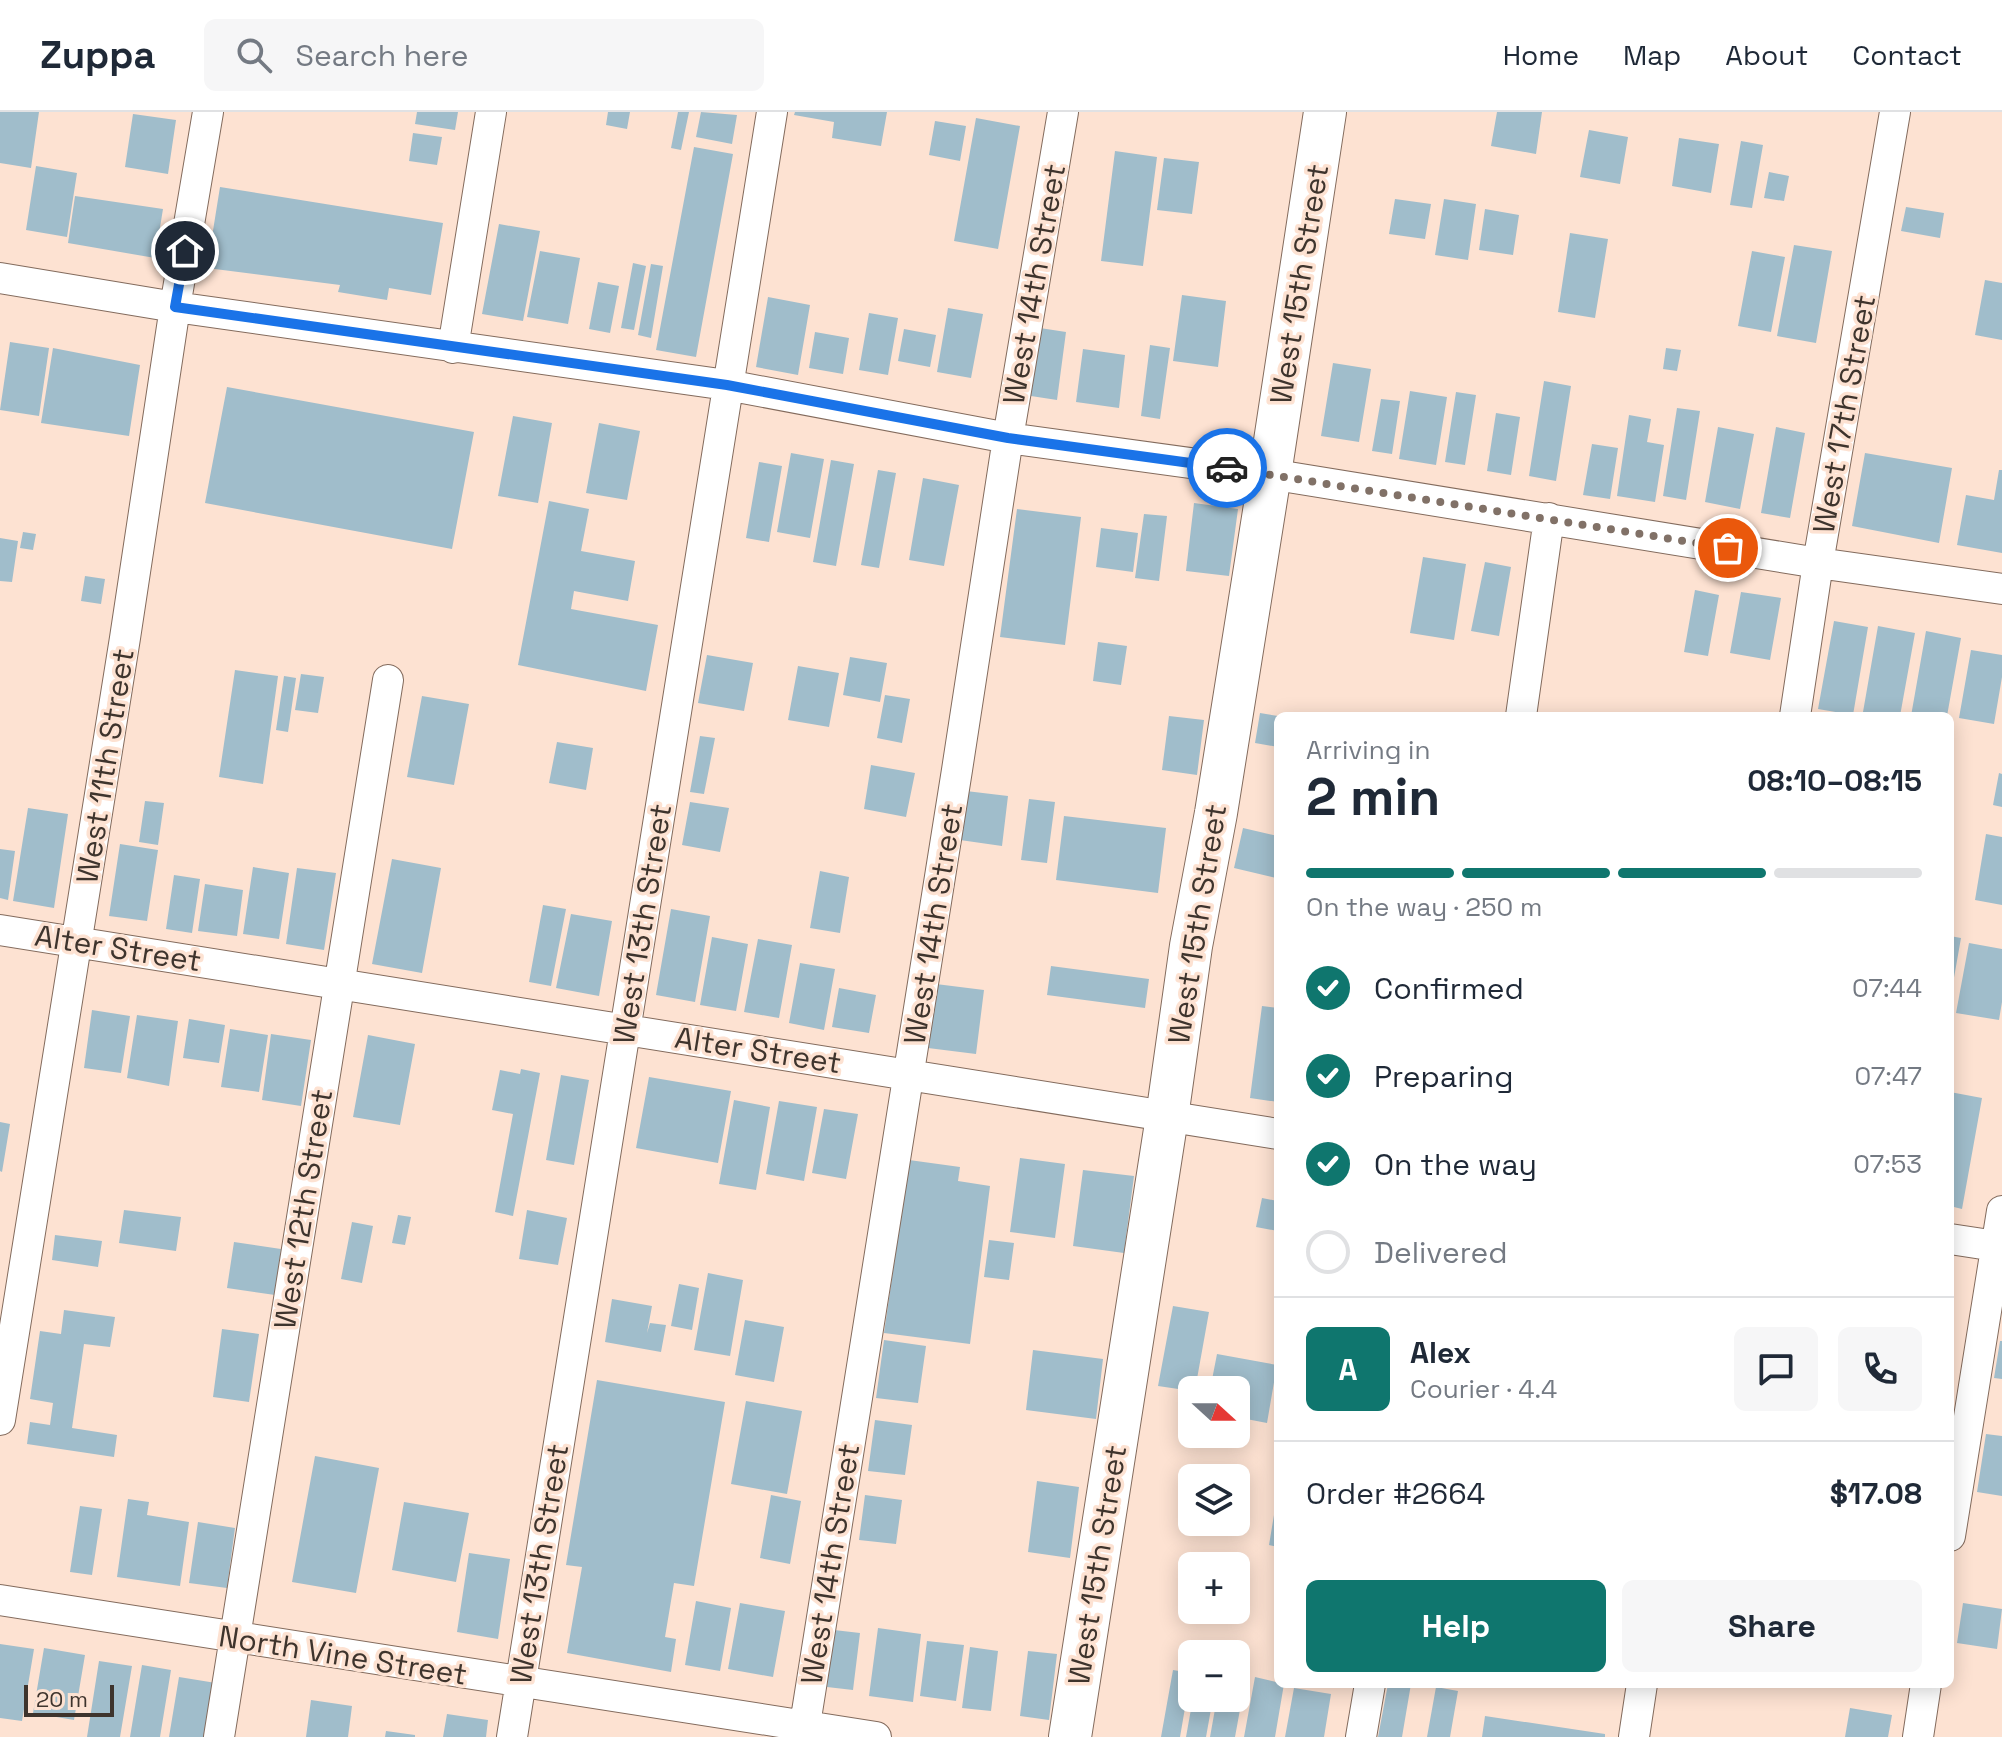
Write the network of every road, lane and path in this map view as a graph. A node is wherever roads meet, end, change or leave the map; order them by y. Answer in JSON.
{"nodes":[{"id":1,"x":208,"y":112,"type":"edge"},
{"id":2,"x":491,"y":112,"type":"edge"},
{"id":3,"x":772,"y":112,"type":"edge"},
{"id":4,"x":1063,"y":112,"type":"edge"},
{"id":5,"x":1325,"y":112,"type":"edge"},
{"id":6,"x":1895,"y":112,"type":"edge"},
{"id":7,"x":0,"y":278,"type":"edge"},
{"id":8,"x":175,"y":307,"type":"junction"},
{"id":9,"x":453,"y":348,"type":"junction"},
{"id":10,"x":727,"y":385,"type":"junction"},
{"id":11,"x":1008,"y":438,"type":"junction"},
{"id":12,"x":1270,"y":474,"type":"junction"},
{"id":13,"x":1549,"y":518,"type":"junction"},
{"id":14,"x":1818,"y":563,"type":"junction"},
{"id":15,"x":2002,"y":589,"type":"edge"},
{"id":16,"x":388,"y":680,"type":"dead end"},
{"id":17,"x":1522,"y":712,"type":"edge"},
{"id":18,"x":1796,"y":712,"type":"edge"},
{"id":19,"x":0,"y":930,"type":"edge"},
{"id":20,"x":77,"y":942,"type":"junction"},
{"id":21,"x":339,"y":984,"type":"junction"},
{"id":22,"x":625,"y":1029,"type":"junction"},
{"id":23,"x":909,"y":1074,"type":"junction"},
{"id":24,"x":1167,"y":1117,"type":"junction"},
{"id":25,"x":1274,"y":1133,"type":"edge"},
{"id":26,"x":2002,"y":1211,"type":"edge"},
{"id":27,"x":1954,"y":1240,"type":"edge"},
{"id":28,"x":1999,"y":1247,"type":"edge"},
{"id":29,"x":0,"y":1420,"type":"edge"},
{"id":30,"x":1954,"y":1512,"type":"edge"},
{"id":31,"x":0,"y":1600,"type":"edge"},
{"id":32,"x":235,"y":1638,"type":"junction"},
{"id":33,"x":521,"y":1683,"type":"junction"},
{"id":34,"x":1369,"y":1688,"type":"edge"},
{"id":35,"x":1641,"y":1688,"type":"edge"},
{"id":36,"x":1925,"y":1688,"type":"edge"},
{"id":37,"x":804,"y":1732,"type":"edge"},
{"id":38,"x":219,"y":1737,"type":"edge"},
{"id":39,"x":512,"y":1737,"type":"edge"},
{"id":40,"x":876,"y":1737,"type":"edge"},
{"id":41,"x":1070,"y":1737,"type":"edge"},
{"id":42,"x":1361,"y":1737,"type":"edge"},
{"id":43,"x":1634,"y":1737,"type":"edge"},
{"id":44,"x":1918,"y":1737,"type":"edge"}],
"edges":[{"from":1,"to":8,"type":"street","name":"West 11th Street"},
{"from":2,"to":9,"type":"street"},
{"from":3,"to":10,"type":"street","name":"West 13th Street"},
{"from":4,"to":11,"type":"street","name":"West 14th Street"},
{"from":5,"to":12,"type":"main road","name":"West 15th Street"},
{"from":6,"to":14,"type":"street","name":"West 17th Street"},
{"from":7,"to":8,"type":"street"},
{"from":8,"to":9,"type":"street"},
{"from":8,"to":20,"type":"street","name":"West 11th Street"},
{"from":9,"to":10,"type":"street"},
{"from":10,"to":11,"type":"street"},
{"from":10,"to":22,"type":"street","name":"West 13th Street"},
{"from":11,"to":12,"type":"street"},
{"from":11,"to":23,"type":"street","name":"West 14th Street"},
{"from":12,"to":13,"type":"street"},
{"from":12,"to":24,"type":"main road","name":"West 15th Street"},
{"from":13,"to":14,"type":"street"},
{"from":13,"to":17,"type":"street"},
{"from":14,"to":15,"type":"street"},
{"from":14,"to":18,"type":"street","name":"West 17th Street"},
{"from":16,"to":21,"type":"street","name":"West 12th Street"},
{"from":19,"to":20,"type":"street","name":"Alter Street"},
{"from":20,"to":21,"type":"street","name":"Alter Street"},
{"from":20,"to":29,"type":"street","name":"West 11th Street"},
{"from":21,"to":22,"type":"street","name":"Alter Street"},
{"from":21,"to":32,"type":"street","name":"West 12th Street"},
{"from":22,"to":23,"type":"street","name":"Alter Street"},
{"from":22,"to":33,"type":"street","name":"West 13th Street"},
{"from":23,"to":24,"type":"street","name":"Alter Street"},
{"from":23,"to":37,"type":"street","name":"West 14th Street"},
{"from":24,"to":25,"type":"street","name":"Alter Street"},
{"from":24,"to":41,"type":"main road","name":"West 15th Street"},
{"from":26,"to":28,"type":"street"},
{"from":27,"to":28,"type":"street"},
{"from":28,"to":30,"type":"street"},
{"from":31,"to":32,"type":"street","name":"North Vine Street"},
{"from":32,"to":33,"type":"street","name":"North Vine Street"},
{"from":32,"to":38,"type":"street","name":"West 12th Street"},
{"from":33,"to":37,"type":"street","name":"North Vine Street"},
{"from":33,"to":39,"type":"street","name":"West 13th Street"},
{"from":34,"to":42,"type":"street"},
{"from":35,"to":43,"type":"street"},
{"from":36,"to":44,"type":"street"},
{"from":37,"to":40,"type":"street","name":"North Vine Street"}]}
